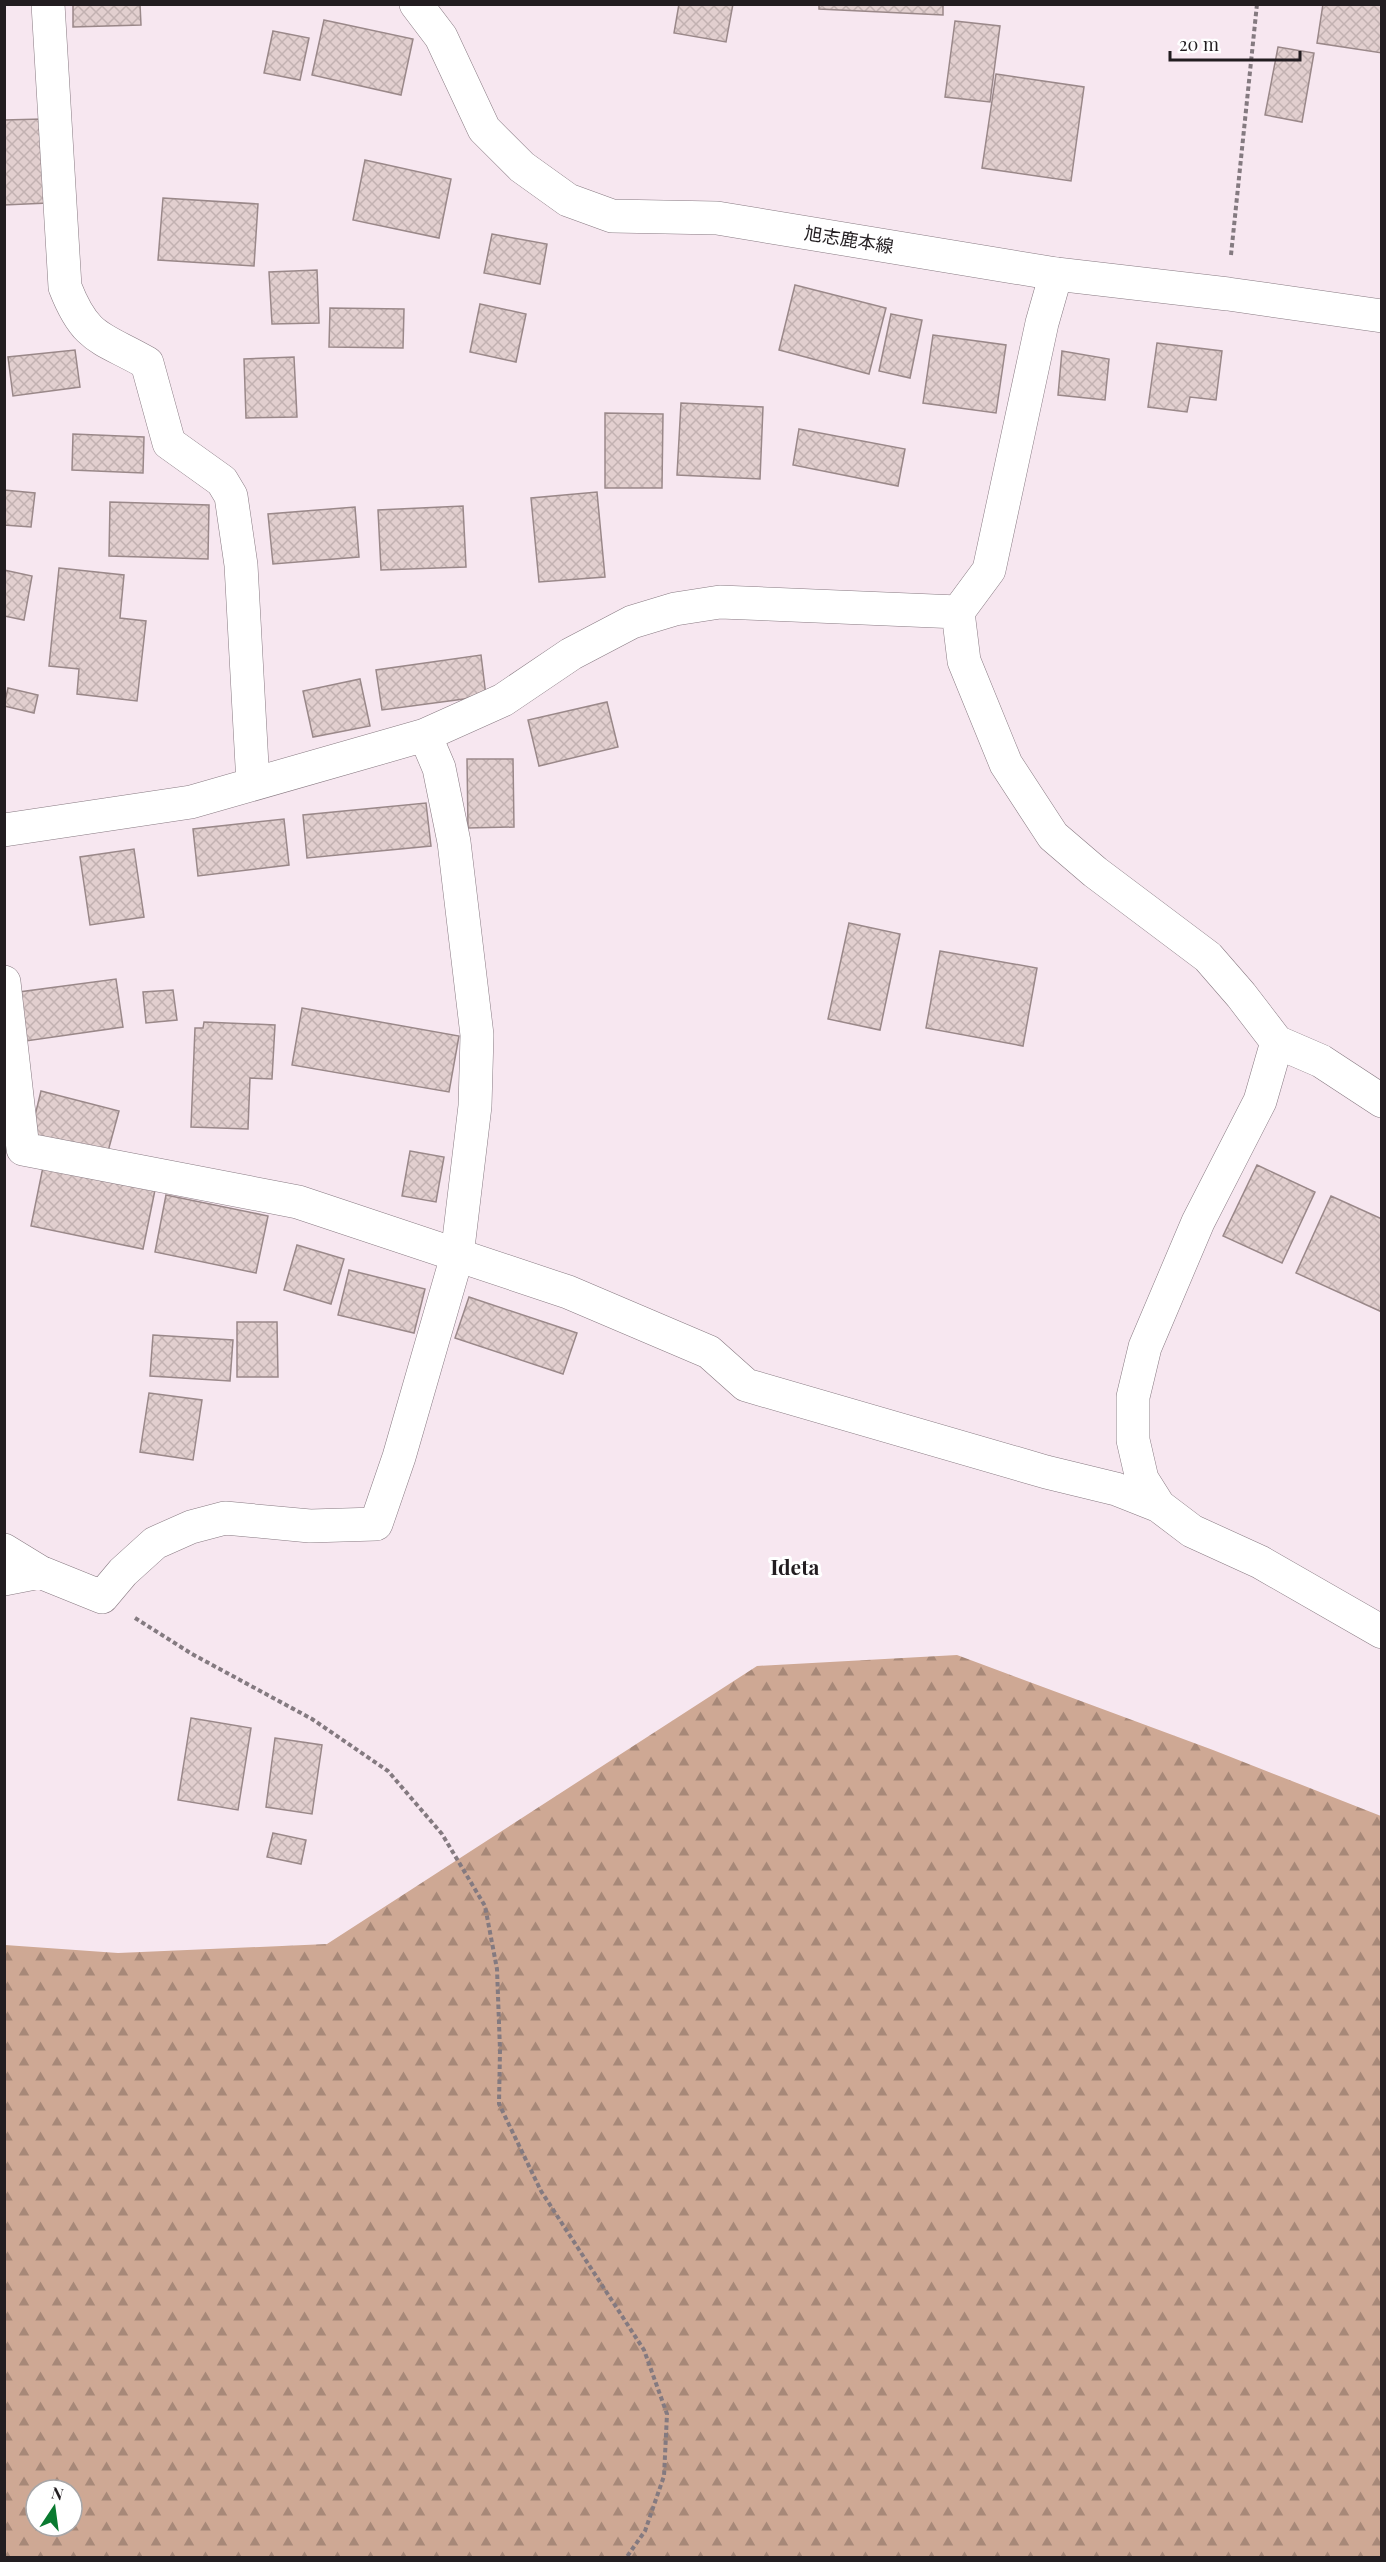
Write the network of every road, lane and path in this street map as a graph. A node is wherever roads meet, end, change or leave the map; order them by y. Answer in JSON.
{"nodes":[{"id":1,"x":48,"y":4,"type":"edge"},
{"id":2,"x":416,"y":4,"type":"edge"},
{"id":3,"x":1257,"y":4,"type":"edge"},
{"id":4,"x":1056,"y":274,"type":"junction"},
{"id":5,"x":1228,"y":294,"type":"junction"},
{"id":6,"x":1382,"y":316,"type":"edge"},
{"id":7,"x":958,"y":612,"type":"junction"},
{"id":8,"x":425,"y":735,"type":"junction"},
{"id":9,"x":253,"y":784,"type":"junction"},
{"id":10,"x":4,"y":830,"type":"edge"},
{"id":11,"x":4,"y":982,"type":"edge"},
{"id":12,"x":1277,"y":1042,"type":"junction"},
{"id":13,"x":1382,"y":1101,"type":"edge"},
{"id":14,"x":457,"y":1256,"type":"junction"},
{"id":15,"x":1159,"y":1506,"type":"junction"},
{"id":16,"x":4,"y":1550,"type":"edge"},
{"id":17,"x":40,"y":1572,"type":"junction"},
{"id":18,"x":4,"y":1579,"type":"edge"},
{"id":19,"x":102,"y":1597,"type":"junction"},
{"id":20,"x":1382,"y":1632,"type":"edge"},
{"id":21,"x":626,"y":2558,"type":"edge"}],
"edges":[{"from":1,"to":9,"type":"street"},
{"from":2,"to":4,"type":"street","name":"旭志鹿本線"},
{"from":3,"to":5,"type":"path"},
{"from":4,"to":5,"type":"street","name":"旭志鹿本線"},
{"from":4,"to":7,"type":"street"},
{"from":5,"to":6,"type":"street","name":"旭志鹿本線"},
{"from":7,"to":8,"type":"street"},
{"from":7,"to":12,"type":"street"},
{"from":8,"to":9,"type":"street"},
{"from":8,"to":14,"type":"street"},
{"from":9,"to":10,"type":"street"},
{"from":11,"to":14,"type":"street"},
{"from":12,"to":13,"type":"street"},
{"from":12,"to":15,"type":"street"},
{"from":14,"to":15,"type":"street"},
{"from":14,"to":19,"type":"street"},
{"from":15,"to":20,"type":"street"},
{"from":16,"to":17,"type":"street"},
{"from":17,"to":18,"type":"street"},
{"from":17,"to":19,"type":"street"},
{"from":19,"to":21,"type":"path"}]}
